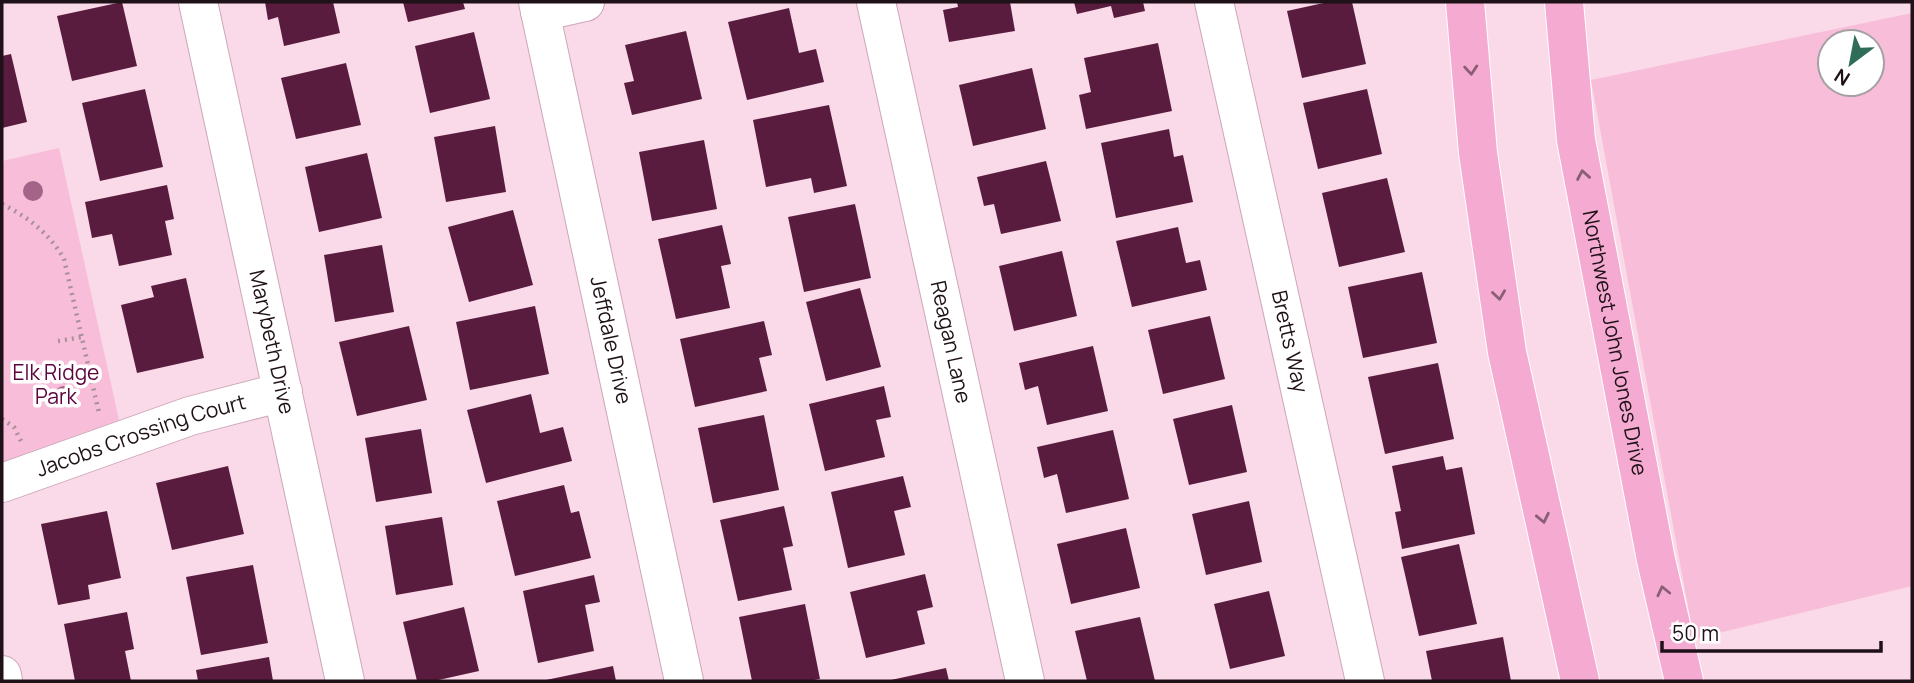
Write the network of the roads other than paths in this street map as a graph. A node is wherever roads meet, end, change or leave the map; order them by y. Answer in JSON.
{"nodes":[{"id":1,"x":198,"y":2,"type":"edge"},
{"id":2,"x":585,"y":2,"type":"edge"},
{"id":3,"x":876,"y":2,"type":"edge"},
{"id":4,"x":1214,"y":2,"type":"edge"},
{"id":5,"x":1465,"y":2,"type":"edge"},
{"id":6,"x":1564,"y":2,"type":"edge"},
{"id":7,"x":539,"y":7,"type":"edge"},
{"id":8,"x":283,"y":392,"type":"junction"},
{"id":9,"x":2,"y":483,"type":"edge"},
{"id":10,"x":2,"y":675,"type":"edge"},
{"id":11,"x":3,"y":681,"type":"edge"},
{"id":12,"x":345,"y":681,"type":"edge"},
{"id":13,"x":684,"y":681,"type":"edge"},
{"id":14,"x":1024,"y":681,"type":"edge"},
{"id":15,"x":1365,"y":681,"type":"edge"},
{"id":16,"x":1580,"y":681,"type":"edge"},
{"id":17,"x":1684,"y":681,"type":"edge"}],
"edges":[{"from":1,"to":8,"type":"street","name":"Marybeth Drive"},
{"from":2,"to":7,"type":"street"},
{"from":3,"to":14,"type":"street","name":"Reagan Lane"},
{"from":4,"to":15,"type":"street","name":"Bretts Way"},
{"from":5,"to":16,"type":"main road","one_way":true},
{"from":17,"to":6,"type":"main road","name":"Northwest John Jones Drive","one_way":true},
{"from":7,"to":13,"type":"street","name":"Jeffdale Drive"},
{"from":8,"to":9,"type":"street","name":"Jacobs Crossing Court"},
{"from":8,"to":12,"type":"street","name":"Marybeth Drive"},
{"from":10,"to":11,"type":"street"}]}
